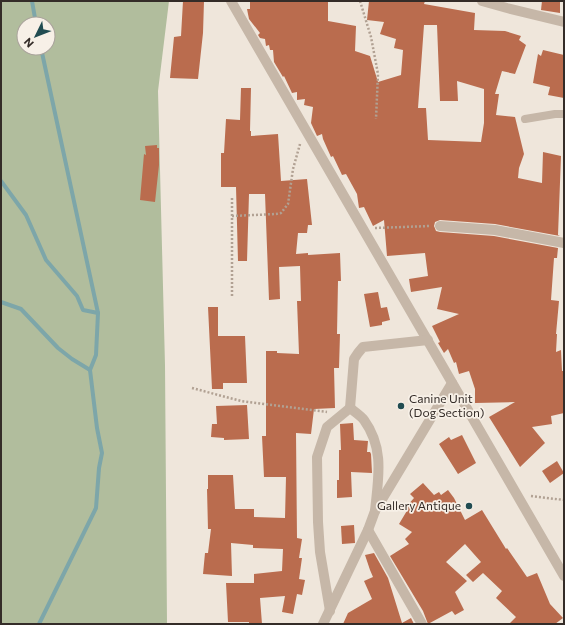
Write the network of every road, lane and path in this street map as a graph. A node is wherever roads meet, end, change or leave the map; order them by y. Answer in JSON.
{"nodes":[{"id":1,"x":231,"y":1,"type":"edge"},
{"id":2,"x":360,"y":1,"type":"edge"},
{"id":3,"x":482,"y":1,"type":"edge"},
{"id":4,"x":564,"y":22,"type":"edge"},
{"id":5,"x":564,"y":114,"type":"edge"},
{"id":6,"x":376,"y":118,"type":"dead end"},
{"id":7,"x":525,"y":119,"type":"dead end"},
{"id":8,"x":305,"y":128,"type":"junction"},
{"id":9,"x":232,"y":198,"type":"dead end"},
{"id":10,"x":232,"y":216,"type":"junction"},
{"id":11,"x":440,"y":226,"type":"joint"},
{"id":12,"x":363,"y":229,"type":"junction"},
{"id":13,"x":564,"y":243,"type":"edge"},
{"id":14,"x":232,"y":296,"type":"dead end"},
{"id":15,"x":428,"y":340,"type":"junction"},
{"id":16,"x":452,"y":382,"type":"junction"},
{"id":17,"x":192,"y":388,"type":"dead end"},
{"id":18,"x":346,"y":411,"type":"junction"},
{"id":19,"x":517,"y":495,"type":"junction"},
{"id":20,"x":564,"y":500,"type":"edge"},
{"id":21,"x":375,"y":511,"type":"junction"},
{"id":22,"x":368,"y":530,"type":"junction"},
{"id":23,"x":564,"y":576,"type":"edge"},
{"id":24,"x":330,"y":611,"type":"junction"},
{"id":25,"x":323,"y":624,"type":"edge"},
{"id":26,"x":422,"y":624,"type":"edge"}],
"edges":[{"from":1,"to":8,"type":"street"},
{"from":2,"to":6,"type":"path"},
{"from":3,"to":4,"type":"street"},
{"from":5,"to":7,"type":"lane"},
{"from":8,"to":10,"type":"path"},
{"from":8,"to":12,"type":"street"},
{"from":9,"to":10,"type":"path"},
{"from":10,"to":14,"type":"path"},
{"from":11,"to":12,"type":"path"},
{"from":11,"to":13,"type":"street"},
{"from":12,"to":15,"type":"street"},
{"from":15,"to":16,"type":"street"},
{"from":15,"to":18,"type":"street"},
{"from":16,"to":19,"type":"street"},
{"from":16,"to":21,"type":"street"},
{"from":17,"to":18,"type":"path"},
{"from":18,"to":21,"type":"street"},
{"from":18,"to":24,"type":"street"},
{"from":19,"to":20,"type":"path"},
{"from":19,"to":23,"type":"street"},
{"from":21,"to":22,"type":"street"},
{"from":22,"to":24,"type":"street"},
{"from":22,"to":26,"type":"street"},
{"from":24,"to":25,"type":"street"}]}
